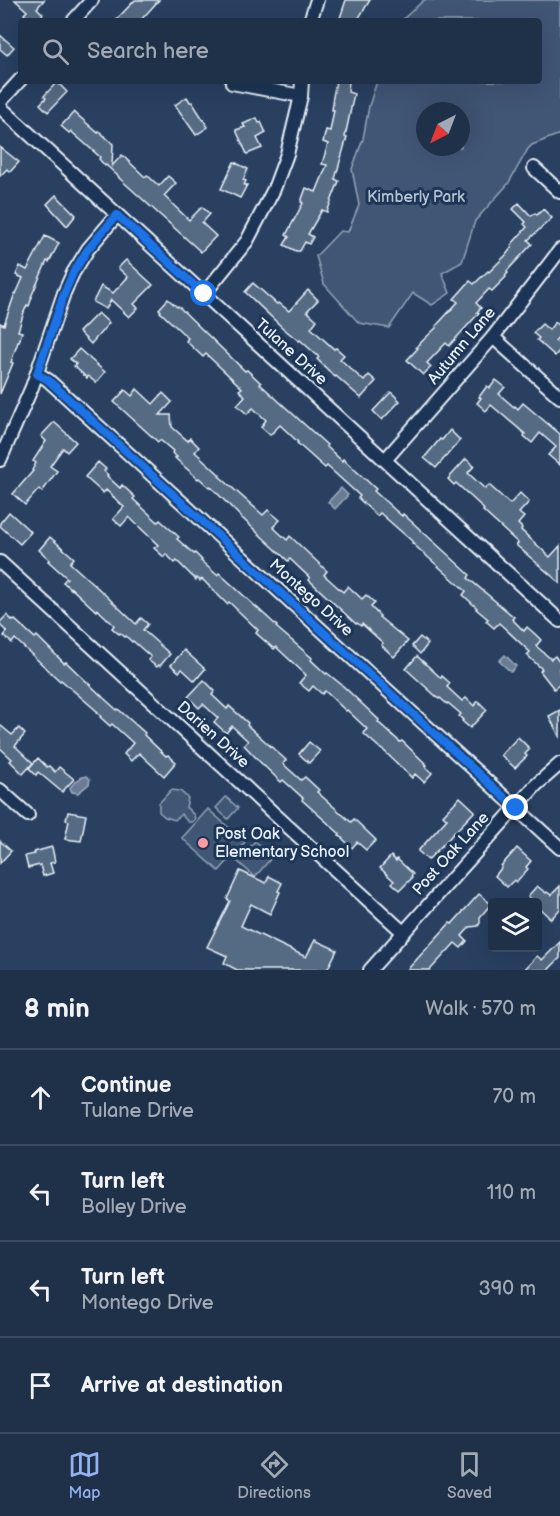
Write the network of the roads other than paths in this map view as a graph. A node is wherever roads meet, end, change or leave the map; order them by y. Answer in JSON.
{"nodes":[{"id":1,"x":92,"y":0,"type":"edge"},
{"id":2,"x":317,"y":0,"type":"edge"},
{"id":3,"x":76,"y":18,"type":"edge"},
{"id":4,"x":311,"y":18,"type":"edge"},
{"id":5,"x":18,"y":82,"type":"edge"},
{"id":6,"x":242,"y":84,"type":"edge"},
{"id":7,"x":302,"y":84,"type":"edge"},
{"id":8,"x":301,"y":96,"type":"junction"},
{"id":9,"x":0,"y":102,"type":"edge"},
{"id":10,"x":0,"y":107,"type":"edge"},
{"id":11,"x":534,"y":168,"type":"dead end"},
{"id":12,"x":560,"y":192,"type":"edge"},
{"id":13,"x":117,"y":215,"type":"junction"},
{"id":14,"x":560,"y":250,"type":"edge"},
{"id":15,"x":204,"y":294,"type":"junction"},
{"id":16,"x":493,"y":337,"type":"junction"},
{"id":17,"x":37,"y":374,"type":"junction"},
{"id":18,"x":560,"y":397,"type":"edge"},
{"id":19,"x":0,"y":460,"type":"edge"},
{"id":20,"x":385,"y":460,"type":"junction"},
{"id":21,"x":0,"y":562,"type":"edge"},
{"id":22,"x":560,"y":621,"type":"edge"},
{"id":23,"x":560,"y":764,"type":"edge"},
{"id":24,"x":0,"y":790,"type":"edge"},
{"id":25,"x":516,"y":808,"type":"junction"},
{"id":26,"x":28,"y":815,"type":"dead end"},
{"id":27,"x":560,"y":848,"type":"edge"},
{"id":28,"x":403,"y":932,"type":"junction"},
{"id":29,"x":370,"y":970,"type":"edge"}],
"edges":[{"from":1,"to":3,"type":"street"},
{"from":2,"to":4,"type":"street"},
{"from":5,"to":9,"type":"street"},
{"from":6,"to":8,"type":"street"},
{"from":7,"to":8,"type":"street"},
{"from":8,"to":15,"type":"street"},
{"from":10,"to":13,"type":"street","name":"Tulane Drive"},
{"from":11,"to":12,"type":"street"},
{"from":13,"to":15,"type":"street","name":"Tulane Drive"},
{"from":13,"to":17,"type":"street"},
{"from":14,"to":16,"type":"street","name":"Autumn Lane"},
{"from":15,"to":20,"type":"street","name":"Tulane Drive"},
{"from":16,"to":18,"type":"street"},
{"from":16,"to":20,"type":"street","name":"Autumn Lane"},
{"from":17,"to":19,"type":"street"},
{"from":17,"to":25,"type":"street","name":"Montego Drive"},
{"from":20,"to":22,"type":"street","name":"Tulane Drive"},
{"from":21,"to":28,"type":"street","name":"Darien Drive"},
{"from":23,"to":25,"type":"street","name":"Post Oak Lane"},
{"from":24,"to":26,"type":"street"},
{"from":25,"to":27,"type":"street","name":"Montego Drive"},
{"from":25,"to":28,"type":"street","name":"Post Oak Lane"},
{"from":28,"to":29,"type":"street","name":"Post Oak Lane"}]}
